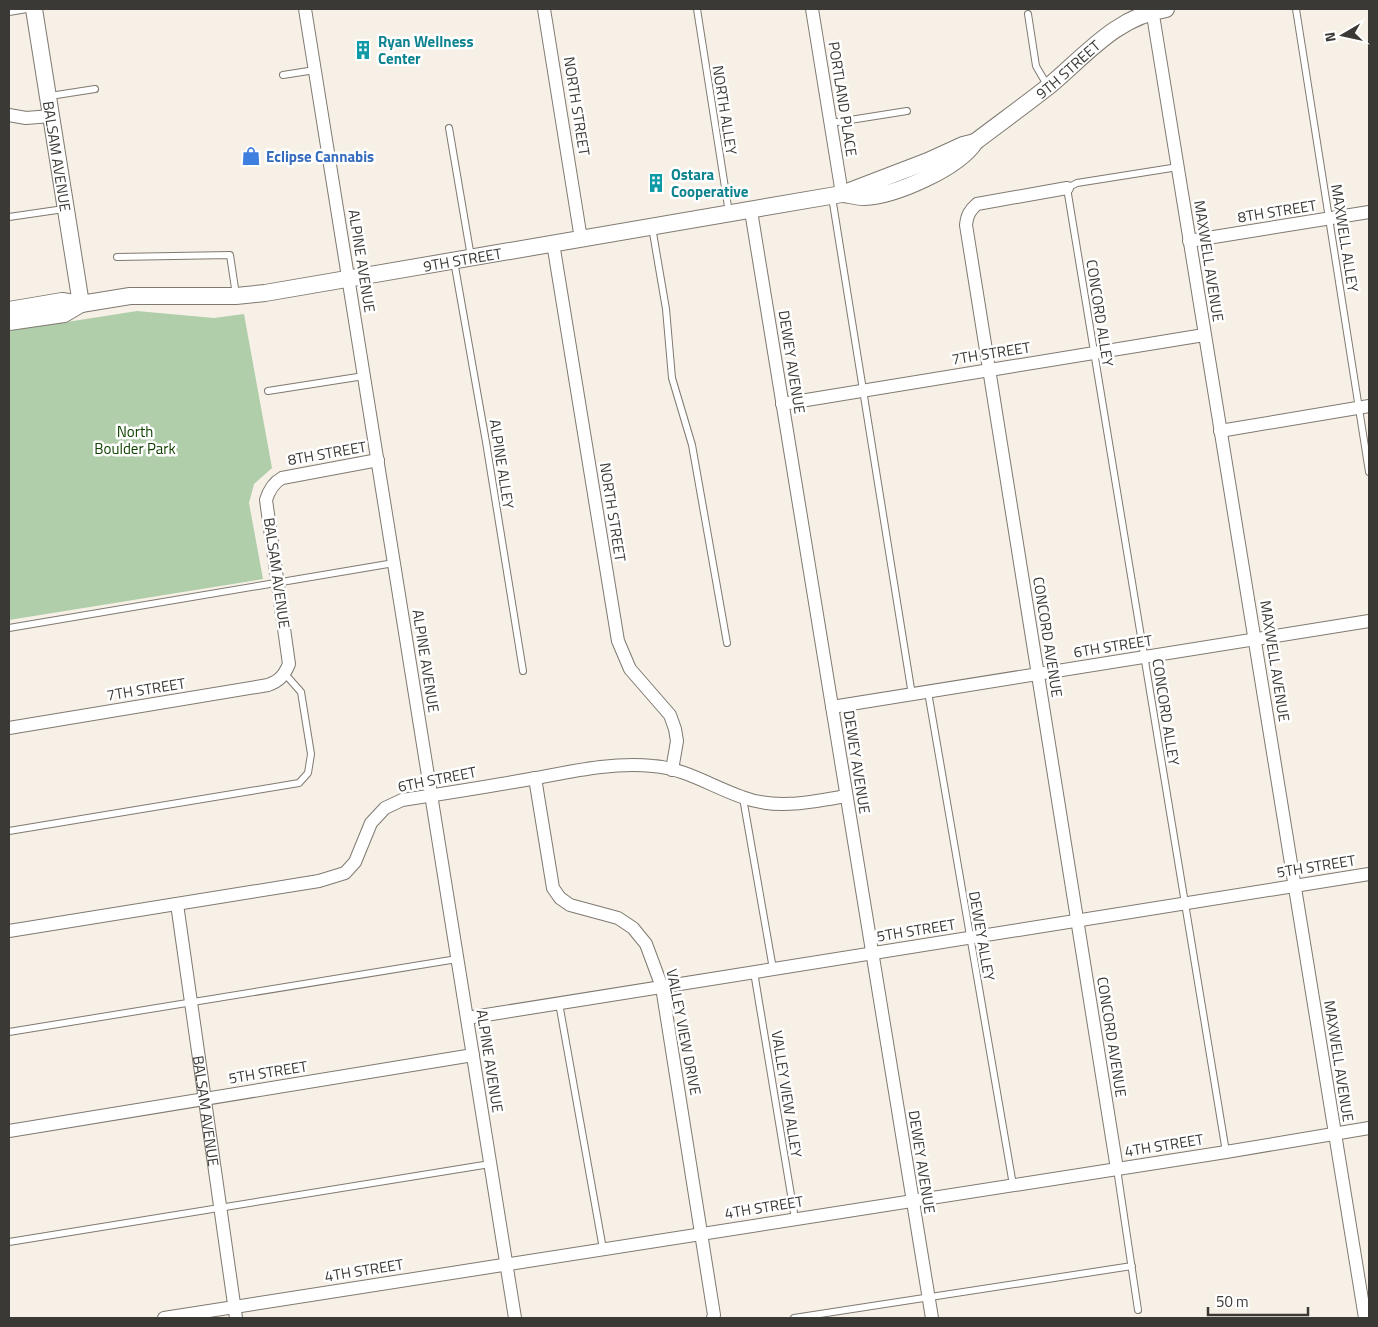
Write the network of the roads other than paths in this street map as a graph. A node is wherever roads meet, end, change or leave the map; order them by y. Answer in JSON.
{"nodes":[{"id":1,"x":27,"y":9,"type":"edge"},
{"id":2,"x":34,"y":9,"type":"edge"},
{"id":3,"x":305,"y":9,"type":"edge"},
{"id":4,"x":544,"y":9,"type":"edge"},
{"id":5,"x":697,"y":9,"type":"edge"},
{"id":6,"x":812,"y":9,"type":"edge"},
{"id":7,"x":1157,"y":9,"type":"edge"},
{"id":8,"x":1296,"y":9,"type":"edge"},
{"id":9,"x":9,"y":12,"type":"edge"},
{"id":10,"x":1028,"y":14,"type":"dead end"},
{"id":11,"x":315,"y":70,"type":"junction"},
{"id":12,"x":283,"y":75,"type":"dead end"},
{"id":13,"x":1048,"y":86,"type":"junction"},
{"id":14,"x":95,"y":89,"type":"dead end"},
{"id":15,"x":48,"y":97,"type":"junction"},
{"id":16,"x":907,"y":112,"type":"dead end"},
{"id":17,"x":9,"y":115,"type":"edge"},
{"id":18,"x":51,"y":116,"type":"junction"},
{"id":19,"x":831,"y":123,"type":"junction"},
{"id":20,"x":449,"y":128,"type":"dead end"},
{"id":21,"x":1178,"y":167,"type":"junction"},
{"id":22,"x":1067,"y":188,"type":"junction"},
{"id":23,"x":837,"y":195,"type":"junction"},
{"id":24,"x":66,"y":208,"type":"junction"},
{"id":25,"x":751,"y":211,"type":"junction"},
{"id":26,"x":1369,"y":212,"type":"edge"},
{"id":27,"x":729,"y":214,"type":"junction"},
{"id":28,"x":9,"y":217,"type":"edge"},
{"id":29,"x":1329,"y":219,"type":"junction"},
{"id":30,"x":652,"y":227,"type":"junction"},
{"id":31,"x":582,"y":239,"type":"junction"},
{"id":32,"x":1190,"y":241,"type":"junction"},
{"id":33,"x":553,"y":244,"type":"junction"},
{"id":34,"x":117,"y":257,"type":"dead end"},
{"id":35,"x":471,"y":258,"type":"junction"},
{"id":36,"x":454,"y":262,"type":"junction"},
{"id":37,"x":349,"y":280,"type":"junction"},
{"id":38,"x":236,"y":296,"type":"junction"},
{"id":39,"x":80,"y":304,"type":"junction"},
{"id":40,"x":9,"y":310,"type":"edge"},
{"id":41,"x":9,"y":322,"type":"edge"},
{"id":42,"x":1204,"y":335,"type":"junction"},
{"id":43,"x":1094,"y":354,"type":"junction"},
{"id":44,"x":989,"y":370,"type":"junction"},
{"id":45,"x":364,"y":376,"type":"junction"},
{"id":46,"x":863,"y":390,"type":"junction"},
{"id":47,"x":268,"y":391,"type":"dead end"},
{"id":48,"x":782,"y":404,"type":"junction"},
{"id":49,"x":1364,"y":406,"type":"edge"},
{"id":50,"x":1220,"y":431,"type":"junction"},
{"id":51,"x":378,"y":460,"type":"junction"},
{"id":52,"x":1369,"y":472,"type":"edge"},
{"id":53,"x":282,"y":478,"type":"joint"},
{"id":54,"x":394,"y":563,"type":"junction"},
{"id":55,"x":278,"y":584,"type":"junction"},
{"id":56,"x":1369,"y":621,"type":"edge"},
{"id":57,"x":9,"y":628,"type":"edge"},
{"id":58,"x":1255,"y":639,"type":"junction"},
{"id":59,"x":727,"y":644,"type":"dead end"},
{"id":60,"x":1145,"y":657,"type":"junction"},
{"id":61,"x":523,"y":671,"type":"dead end"},
{"id":62,"x":285,"y":674,"type":"junction"},
{"id":63,"x":1038,"y":674,"type":"junction"},
{"id":64,"x":928,"y":692,"type":"junction"},
{"id":65,"x":912,"y":694,"type":"junction"},
{"id":66,"x":832,"y":707,"type":"junction"},
{"id":67,"x":9,"y":728,"type":"edge"},
{"id":68,"x":672,"y":770,"type":"junction"},
{"id":69,"x":535,"y":778,"type":"junction"},
{"id":70,"x":432,"y":796,"type":"junction"},
{"id":71,"x":846,"y":796,"type":"junction"},
{"id":72,"x":744,"y":798,"type":"junction"},
{"id":73,"x":9,"y":831,"type":"edge"},
{"id":74,"x":1369,"y":874,"type":"edge"},
{"id":75,"x":1294,"y":886,"type":"junction"},
{"id":76,"x":176,"y":904,"type":"junction"},
{"id":77,"x":1186,"y":904,"type":"junction"},
{"id":78,"x":1077,"y":921,"type":"junction"},
{"id":79,"x":9,"y":931,"type":"edge"},
{"id":80,"x":969,"y":938,"type":"junction"},
{"id":81,"x":872,"y":953,"type":"junction"},
{"id":82,"x":458,"y":958,"type":"junction"},
{"id":83,"x":773,"y":969,"type":"junction"},
{"id":84,"x":754,"y":972,"type":"junction"},
{"id":85,"x":662,"y":987,"type":"junction"},
{"id":86,"x":191,"y":1002,"type":"junction"},
{"id":87,"x":559,"y":1003,"type":"junction"},
{"id":88,"x":467,"y":1018,"type":"junction"},
{"id":89,"x":9,"y":1032,"type":"edge"},
{"id":90,"x":473,"y":1055,"type":"junction"},
{"id":91,"x":205,"y":1098,"type":"junction"},
{"id":92,"x":1369,"y":1128,"type":"edge"},
{"id":93,"x":9,"y":1131,"type":"edge"},
{"id":94,"x":1334,"y":1133,"type":"junction"},
{"id":95,"x":1226,"y":1152,"type":"junction"},
{"id":96,"x":490,"y":1164,"type":"junction"},
{"id":97,"x":1117,"y":1168,"type":"junction"},
{"id":98,"x":1013,"y":1184,"type":"junction"},
{"id":99,"x":912,"y":1201,"type":"junction"},
{"id":100,"x":220,"y":1207,"type":"junction"},
{"id":101,"x":794,"y":1219,"type":"junction"},
{"id":102,"x":701,"y":1233,"type":"junction"},
{"id":103,"x":9,"y":1242,"type":"edge"},
{"id":104,"x":603,"y":1249,"type":"junction"},
{"id":105,"x":507,"y":1265,"type":"junction"},
{"id":106,"x":1132,"y":1266,"type":"junction"},
{"id":107,"x":928,"y":1297,"type":"junction"},
{"id":108,"x":1138,"y":1310,"type":"dead end"},
{"id":109,"x":235,"y":1312,"type":"edge"},
{"id":110,"x":164,"y":1318,"type":"edge"},
{"id":111,"x":515,"y":1318,"type":"edge"},
{"id":112,"x":713,"y":1318,"type":"edge"},
{"id":113,"x":794,"y":1318,"type":"edge"},
{"id":114,"x":932,"y":1318,"type":"edge"},
{"id":115,"x":1365,"y":1318,"type":"edge"}],
"edges":[{"from":1,"to":9,"type":"lane"},
{"from":2,"to":15,"type":"street","name":"BALSAM AVENUE"},
{"from":3,"to":11,"type":"street","name":"ALPINE AVENUE"},
{"from":4,"to":31,"type":"street","name":"NORTH STREET"},
{"from":5,"to":27,"type":"lane","name":"NORTH ALLEY"},
{"from":6,"to":19,"type":"street","name":"PORTLAND PLACE"},
{"from":7,"to":13,"type":"street","name":"9TH STREET"},
{"from":7,"to":21,"type":"street","name":"MAXWELL AVENUE"},
{"from":8,"to":29,"type":"lane","name":"MAXWELL ALLEY"},
{"from":10,"to":13,"type":"lane"},
{"from":11,"to":12,"type":"lane"},
{"from":11,"to":37,"type":"street","name":"ALPINE AVENUE"},
{"from":13,"to":23,"type":"street","name":"9TH STREET"},
{"from":14,"to":15,"type":"lane"},
{"from":15,"to":18,"type":"street","name":"BALSAM AVENUE"},
{"from":16,"to":19,"type":"lane"},
{"from":17,"to":18,"type":"street"},
{"from":18,"to":24,"type":"street","name":"BALSAM AVENUE"},
{"from":19,"to":23,"type":"street","name":"PORTLAND PLACE"},
{"from":20,"to":35,"type":"lane"},
{"from":21,"to":22,"type":"lane"},
{"from":21,"to":32,"type":"street","name":"MAXWELL AVENUE"},
{"from":22,"to":43,"type":"lane","name":"CONCORD ALLEY"},
{"from":22,"to":44,"type":"street","name":"CONCORD AVENUE"},
{"from":23,"to":25,"type":"street","name":"9TH STREET"},
{"from":23,"to":46,"type":"lane"},
{"from":24,"to":28,"type":"lane"},
{"from":24,"to":39,"type":"street","name":"BALSAM AVENUE"},
{"from":25,"to":27,"type":"street","name":"9TH STREET"},
{"from":25,"to":48,"type":"street","name":"DEWEY AVENUE"},
{"from":26,"to":29,"type":"street","name":"8TH STREET"},
{"from":27,"to":30,"type":"street","name":"9TH STREET"},
{"from":29,"to":32,"type":"street","name":"8TH STREET"},
{"from":29,"to":49,"type":"lane","name":"MAXWELL ALLEY"},
{"from":30,"to":31,"type":"street","name":"9TH STREET"},
{"from":30,"to":59,"type":"lane"},
{"from":31,"to":33,"type":"street","name":"9TH STREET"},
{"from":32,"to":42,"type":"street","name":"MAXWELL AVENUE"},
{"from":33,"to":35,"type":"street","name":"9TH STREET"},
{"from":33,"to":68,"type":"street","name":"NORTH STREET"},
{"from":34,"to":38,"type":"lane"},
{"from":35,"to":36,"type":"street","name":"9TH STREET"},
{"from":36,"to":37,"type":"street","name":"9TH STREET"},
{"from":36,"to":61,"type":"lane","name":"ALPINE ALLEY"},
{"from":37,"to":38,"type":"street","name":"9TH STREET"},
{"from":37,"to":45,"type":"street","name":"ALPINE AVENUE"},
{"from":38,"to":39,"type":"street","name":"9TH STREET"},
{"from":39,"to":40,"type":"street","name":"9TH STREET"},
{"from":39,"to":41,"type":"street","name":"9TH STREET"},
{"from":42,"to":43,"type":"street","name":"7TH STREET"},
{"from":42,"to":50,"type":"street","name":"MAXWELL AVENUE"},
{"from":43,"to":44,"type":"street","name":"7TH STREET"},
{"from":43,"to":60,"type":"lane","name":"CONCORD ALLEY"},
{"from":44,"to":46,"type":"street","name":"7TH STREET"},
{"from":44,"to":63,"type":"street","name":"CONCORD AVENUE"},
{"from":45,"to":47,"type":"lane"},
{"from":45,"to":51,"type":"street","name":"ALPINE AVENUE"},
{"from":46,"to":48,"type":"street","name":"7TH STREET"},
{"from":46,"to":65,"type":"lane"},
{"from":48,"to":66,"type":"street","name":"DEWEY AVENUE"},
{"from":49,"to":50,"type":"street"},
{"from":49,"to":52,"type":"lane","name":"MAXWELL ALLEY"},
{"from":50,"to":58,"type":"street","name":"MAXWELL AVENUE"},
{"from":51,"to":53,"type":"street","name":"8TH STREET"},
{"from":51,"to":54,"type":"street","name":"ALPINE AVENUE"},
{"from":53,"to":55,"type":"street","name":"BALSAM AVENUE"},
{"from":54,"to":55,"type":"lane"},
{"from":54,"to":70,"type":"street","name":"ALPINE AVENUE"},
{"from":55,"to":57,"type":"lane"},
{"from":55,"to":62,"type":"street","name":"BALSAM AVENUE"},
{"from":56,"to":58,"type":"street","name":"6TH STREET"},
{"from":58,"to":60,"type":"street","name":"6TH STREET"},
{"from":58,"to":75,"type":"street","name":"MAXWELL AVENUE"},
{"from":60,"to":63,"type":"street","name":"6TH STREET"},
{"from":60,"to":77,"type":"lane","name":"CONCORD ALLEY"},
{"from":62,"to":67,"type":"street","name":"7TH STREET"},
{"from":62,"to":73,"type":"lane"},
{"from":63,"to":64,"type":"street","name":"6TH STREET"},
{"from":63,"to":78,"type":"street","name":"CONCORD AVENUE"},
{"from":64,"to":65,"type":"street","name":"6TH STREET"},
{"from":64,"to":80,"type":"lane","name":"DEWEY ALLEY"},
{"from":65,"to":66,"type":"street","name":"6TH STREET"},
{"from":66,"to":71,"type":"street","name":"DEWEY AVENUE"},
{"from":68,"to":69,"type":"street","name":"6TH STREET"},
{"from":68,"to":72,"type":"street","name":"6TH STREET"},
{"from":69,"to":70,"type":"street","name":"6TH STREET"},
{"from":69,"to":85,"type":"street","name":"VALLEY VIEW DRIVE"},
{"from":70,"to":76,"type":"street","name":"6TH STREET"},
{"from":70,"to":82,"type":"street","name":"ALPINE AVENUE"},
{"from":71,"to":72,"type":"street","name":"6TH STREET"},
{"from":71,"to":81,"type":"street","name":"DEWEY AVENUE"},
{"from":72,"to":83,"type":"lane"},
{"from":74,"to":75,"type":"street","name":"5TH STREET"},
{"from":75,"to":77,"type":"street","name":"5TH STREET"},
{"from":75,"to":94,"type":"street","name":"MAXWELL AVENUE"},
{"from":76,"to":79,"type":"street","name":"6TH STREET"},
{"from":76,"to":86,"type":"street","name":"BALSAM AVENUE"},
{"from":77,"to":78,"type":"street","name":"5TH STREET"},
{"from":77,"to":95,"type":"lane","name":"CONCORD ALLEY"},
{"from":78,"to":80,"type":"street","name":"5TH STREET"},
{"from":78,"to":97,"type":"street","name":"CONCORD AVENUE"},
{"from":80,"to":81,"type":"street","name":"5TH STREET"},
{"from":80,"to":98,"type":"lane","name":"DEWEY ALLEY"},
{"from":81,"to":83,"type":"street","name":"5TH STREET"},
{"from":81,"to":99,"type":"street","name":"DEWEY AVENUE"},
{"from":82,"to":86,"type":"lane"},
{"from":82,"to":88,"type":"street","name":"ALPINE AVENUE"},
{"from":83,"to":84,"type":"street","name":"5TH STREET"},
{"from":84,"to":85,"type":"street","name":"5TH STREET"},
{"from":84,"to":101,"type":"lane","name":"VALLEY VIEW ALLEY"},
{"from":85,"to":87,"type":"street","name":"5TH STREET"},
{"from":85,"to":102,"type":"street","name":"VALLEY VIEW DRIVE"},
{"from":86,"to":89,"type":"lane"},
{"from":86,"to":91,"type":"street","name":"BALSAM AVENUE"},
{"from":87,"to":88,"type":"street","name":"5TH STREET"},
{"from":87,"to":104,"type":"lane"},
{"from":88,"to":90,"type":"street","name":"ALPINE AVENUE"},
{"from":90,"to":91,"type":"street","name":"5TH STREET"},
{"from":90,"to":96,"type":"street","name":"ALPINE AVENUE"},
{"from":91,"to":93,"type":"street","name":"5TH STREET"},
{"from":91,"to":100,"type":"street","name":"BALSAM AVENUE"},
{"from":92,"to":94,"type":"street","name":"4TH STREET"},
{"from":94,"to":95,"type":"street","name":"4TH STREET"},
{"from":94,"to":115,"type":"street","name":"MAXWELL AVENUE"},
{"from":95,"to":97,"type":"street","name":"4TH STREET"},
{"from":96,"to":100,"type":"lane"},
{"from":96,"to":105,"type":"street","name":"ALPINE AVENUE"},
{"from":97,"to":98,"type":"street","name":"4TH STREET"},
{"from":97,"to":106,"type":"lane"},
{"from":98,"to":99,"type":"street","name":"4TH STREET"},
{"from":99,"to":101,"type":"street","name":"4TH STREET"},
{"from":99,"to":107,"type":"street","name":"DEWEY AVENUE"},
{"from":100,"to":103,"type":"lane"},
{"from":100,"to":109,"type":"street","name":"BALSAM AVENUE"},
{"from":101,"to":102,"type":"street","name":"4TH STREET"},
{"from":102,"to":104,"type":"street","name":"4TH STREET"},
{"from":102,"to":112,"type":"street","name":"VALLEY VIEW DRIVE"},
{"from":104,"to":105,"type":"street","name":"4TH STREET"},
{"from":105,"to":109,"type":"street","name":"4TH STREET"},
{"from":105,"to":111,"type":"street","name":"ALPINE AVENUE"},
{"from":106,"to":107,"type":"lane"},
{"from":106,"to":108,"type":"lane"},
{"from":107,"to":113,"type":"lane"},
{"from":107,"to":114,"type":"street","name":"DEWEY AVENUE"},
{"from":109,"to":110,"type":"street","name":"4TH STREET"}]}
